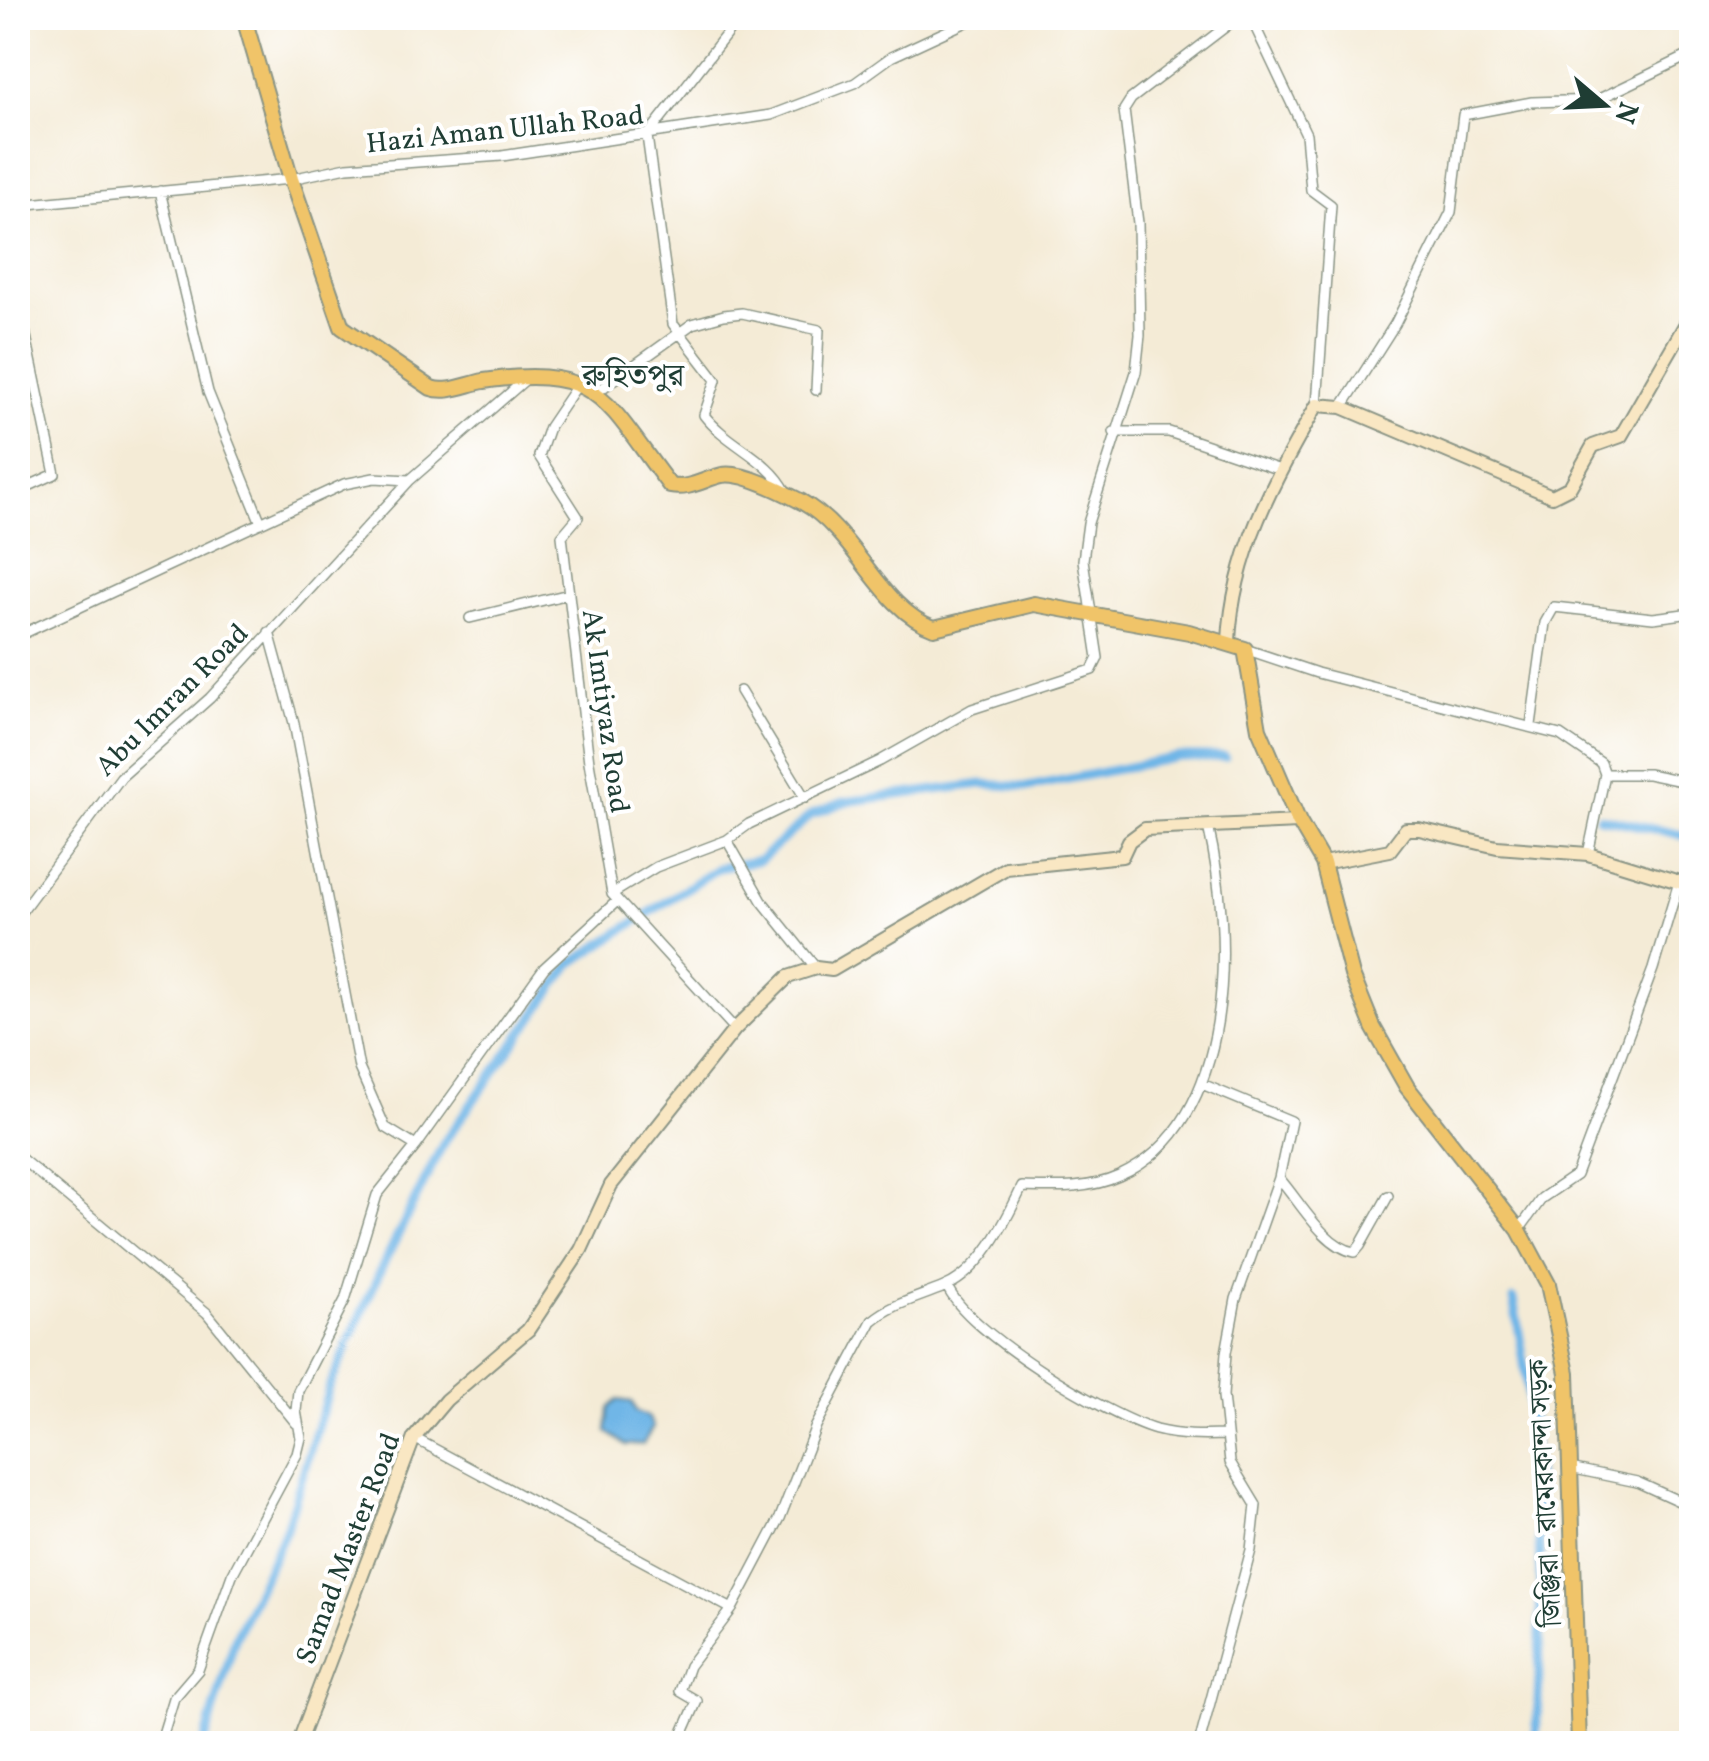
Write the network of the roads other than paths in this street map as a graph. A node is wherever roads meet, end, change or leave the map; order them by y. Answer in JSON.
{"nodes":[{"id":1,"x":244,"y":18,"type":"edge"},
{"id":2,"x":739,"y":18,"type":"edge"},
{"id":3,"x":975,"y":18,"type":"edge"},
{"id":4,"x":1237,"y":18,"type":"edge"},
{"id":5,"x":1251,"y":18,"type":"edge"},
{"id":6,"x":1692,"y":54,"type":"edge"},
{"id":7,"x":647,"y":136,"type":"junction"},
{"id":8,"x":291,"y":179,"type":"junction"},
{"id":9,"x":160,"y":192,"type":"junction"},
{"id":10,"x":18,"y":204,"type":"edge"},
{"id":11,"x":18,"y":298,"type":"edge"},
{"id":12,"x":1690,"y":319,"type":"edge"},
{"id":13,"x":679,"y":334,"type":"junction"},
{"id":14,"x":526,"y":379,"type":"junction"},
{"id":15,"x":579,"y":382,"type":"junction"},
{"id":16,"x":816,"y":390,"type":"dead end"},
{"id":17,"x":597,"y":392,"type":"junction"},
{"id":18,"x":1317,"y":405,"type":"junction"},
{"id":19,"x":1342,"y":407,"type":"junction"},
{"id":20,"x":1114,"y":432,"type":"junction"},
{"id":21,"x":1280,"y":470,"type":"junction"},
{"id":22,"x":410,"y":480,"type":"junction"},
{"id":23,"x":18,"y":492,"type":"edge"},
{"id":24,"x":787,"y":495,"type":"junction"},
{"id":25,"x":261,"y":522,"type":"junction"},
{"id":26,"x":568,"y":594,"type":"junction"},
{"id":27,"x":1093,"y":612,"type":"junction"},
{"id":28,"x":1692,"y":613,"type":"edge"},
{"id":29,"x":470,"y":618,"type":"dead end"},
{"id":30,"x":269,"y":632,"type":"junction"},
{"id":31,"x":18,"y":636,"type":"edge"},
{"id":32,"x":1229,"y":641,"type":"junction"},
{"id":33,"x":1245,"y":648,"type":"junction"},
{"id":34,"x":740,"y":691,"type":"dead end"},
{"id":35,"x":1530,"y":725,"type":"junction"},
{"id":36,"x":1606,"y":774,"type":"junction"},
{"id":37,"x":1692,"y":783,"type":"edge"},
{"id":38,"x":805,"y":798,"type":"junction"},
{"id":39,"x":1299,"y":822,"type":"junction"},
{"id":40,"x":1208,"y":826,"type":"junction"},
{"id":41,"x":727,"y":840,"type":"junction"},
{"id":42,"x":1588,"y":854,"type":"junction"},
{"id":43,"x":1323,"y":863,"type":"junction"},
{"id":44,"x":1685,"y":884,"type":"edge"},
{"id":45,"x":617,"y":901,"type":"junction"},
{"id":46,"x":18,"y":916,"type":"edge"},
{"id":47,"x":816,"y":968,"type":"junction"},
{"id":48,"x":735,"y":1029,"type":"junction"},
{"id":49,"x":1202,"y":1084,"type":"junction"},
{"id":50,"x":416,"y":1146,"type":"junction"},
{"id":51,"x":18,"y":1156,"type":"edge"},
{"id":52,"x":1279,"y":1178,"type":"junction"},
{"id":53,"x":1388,"y":1196,"type":"dead end"},
{"id":54,"x":1519,"y":1230,"type":"junction"},
{"id":55,"x":947,"y":1286,"type":"junction"},
{"id":56,"x":298,"y":1425,"type":"junction"},
{"id":57,"x":1226,"y":1435,"type":"junction"},
{"id":58,"x":414,"y":1438,"type":"junction"},
{"id":59,"x":1570,"y":1468,"type":"junction"},
{"id":60,"x":1692,"y":1507,"type":"edge"},
{"id":61,"x":732,"y":1609,"type":"junction"},
{"id":62,"x":160,"y":1744,"type":"edge"},
{"id":63,"x":298,"y":1744,"type":"edge"},
{"id":64,"x":678,"y":1744,"type":"edge"},
{"id":65,"x":1200,"y":1744,"type":"edge"},
{"id":66,"x":1579,"y":1744,"type":"edge"}],
"edges":[{"from":1,"to":8,"type":"main road"},
{"from":2,"to":7,"type":"street"},
{"from":3,"to":7,"type":"street","name":"Hazi Aman Ullah Road"},
{"from":4,"to":20,"type":"street"},
{"from":5,"to":18,"type":"street"},
{"from":6,"to":19,"type":"street"},
{"from":7,"to":8,"type":"street","name":"Hazi Aman Ullah Road"},
{"from":7,"to":13,"type":"street"},
{"from":8,"to":9,"type":"street","name":"Hazi Aman Ullah Road"},
{"from":8,"to":14,"type":"main road"},
{"from":9,"to":10,"type":"street","name":"Hazi Aman Ullah Road"},
{"from":9,"to":25,"type":"street"},
{"from":11,"to":23,"type":"street"},
{"from":12,"to":19,"type":"street"},
{"from":13,"to":16,"type":"street"},
{"from":13,"to":17,"type":"street"},
{"from":13,"to":24,"type":"street"},
{"from":14,"to":15,"type":"main road"},
{"from":14,"to":22,"type":"street","name":"Abu Imran Road"},
{"from":15,"to":17,"type":"main road"},
{"from":15,"to":26,"type":"street","name":"Ak Imtiyaz Road"},
{"from":17,"to":24,"type":"main road"},
{"from":18,"to":19,"type":"street"},
{"from":18,"to":21,"type":"street"},
{"from":20,"to":21,"type":"street"},
{"from":20,"to":27,"type":"street"},
{"from":21,"to":32,"type":"street"},
{"from":22,"to":25,"type":"street"},
{"from":22,"to":30,"type":"street","name":"Abu Imran Road"},
{"from":24,"to":27,"type":"main road"},
{"from":25,"to":31,"type":"street"},
{"from":26,"to":29,"type":"street"},
{"from":26,"to":45,"type":"street","name":"Ak Imtiyaz Road"},
{"from":27,"to":32,"type":"main road"},
{"from":27,"to":38,"type":"street"},
{"from":28,"to":35,"type":"street"},
{"from":30,"to":46,"type":"street","name":"Abu Imran Road"},
{"from":30,"to":50,"type":"street"},
{"from":32,"to":33,"type":"main road"},
{"from":33,"to":35,"type":"street"},
{"from":33,"to":39,"type":"main road","name":"জিঞ্জিরা - রামেরকান্দা সড়ক"},
{"from":34,"to":38,"type":"street"},
{"from":35,"to":36,"type":"street"},
{"from":36,"to":37,"type":"street"},
{"from":36,"to":42,"type":"street"},
{"from":38,"to":41,"type":"street"},
{"from":39,"to":40,"type":"street","name":"Samad Master Road"},
{"from":39,"to":43,"type":"main road","name":"জিঞ্জিরা - রামেরকান্দা সড়ক"},
{"from":40,"to":47,"type":"street","name":"Samad Master Road"},
{"from":40,"to":49,"type":"street"},
{"from":41,"to":45,"type":"street"},
{"from":41,"to":47,"type":"street"},
{"from":42,"to":43,"type":"street"},
{"from":42,"to":44,"type":"street"},
{"from":43,"to":54,"type":"main road","name":"জিঞ্জিরা - রামেরকান্দা সড়ক"},
{"from":44,"to":54,"type":"street"},
{"from":45,"to":48,"type":"street"},
{"from":45,"to":50,"type":"street"},
{"from":47,"to":48,"type":"street","name":"Samad Master Road"},
{"from":48,"to":58,"type":"street","name":"Samad Master Road"},
{"from":49,"to":52,"type":"street"},
{"from":49,"to":55,"type":"street"},
{"from":50,"to":56,"type":"street"},
{"from":51,"to":56,"type":"street"},
{"from":52,"to":53,"type":"street"},
{"from":52,"to":57,"type":"street"},
{"from":54,"to":59,"type":"main road","name":"জিঞ্জিরা - রামেরকান্দা সড়ক"},
{"from":55,"to":57,"type":"street"},
{"from":55,"to":61,"type":"street"},
{"from":56,"to":62,"type":"street"},
{"from":57,"to":65,"type":"street"},
{"from":58,"to":61,"type":"street"},
{"from":58,"to":63,"type":"street","name":"Samad Master Road"},
{"from":59,"to":60,"type":"street"},
{"from":59,"to":66,"type":"main road","name":"জিঞ্জিরা - রামেরকান্দা সড়ক"},
{"from":61,"to":64,"type":"street"}]}
